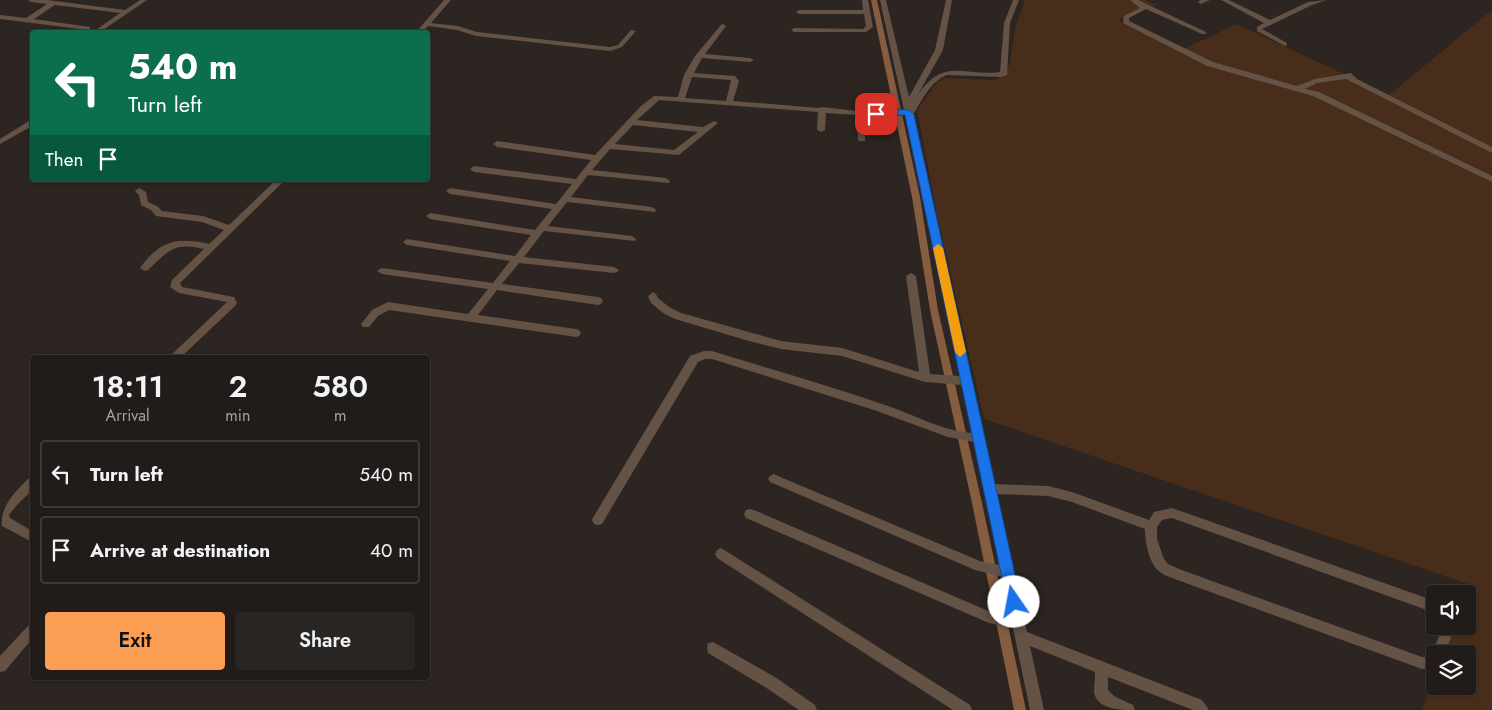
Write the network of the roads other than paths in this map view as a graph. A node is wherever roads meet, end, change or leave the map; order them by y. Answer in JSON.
{"nodes":[{"id":1,"x":31,"y":0,"type":"edge"},
{"id":2,"x":144,"y":0,"type":"edge"},
{"id":3,"x":448,"y":0,"type":"edge"},
{"id":4,"x":949,"y":0,"type":"edge"},
{"id":5,"x":1016,"y":0,"type":"edge"},
{"id":6,"x":1133,"y":0,"type":"edge"},
{"id":7,"x":1224,"y":0,"type":"edge"},
{"id":8,"x":1324,"y":0,"type":"edge"},
{"id":9,"x":58,"y":2,"type":"edge"},
{"id":10,"x":882,"y":3,"type":"edge"},
{"id":11,"x":868,"y":4,"type":"edge"},
{"id":12,"x":1143,"y":6,"type":"junction"},
{"id":13,"x":127,"y":12,"type":"junction"},
{"id":14,"x":799,"y":12,"type":"dead end"},
{"id":15,"x":0,"y":17,"type":"edge"},
{"id":16,"x":28,"y":20,"type":"junction"},
{"id":17,"x":1268,"y":22,"type":"junction"},
{"id":18,"x":427,"y":24,"type":"junction"},
{"id":19,"x":724,"y":26,"type":"dead end"},
{"id":20,"x":88,"y":28,"type":"dead end"},
{"id":21,"x":99,"y":30,"type":"edge"},
{"id":22,"x":421,"y":30,"type":"edge"},
{"id":23,"x":794,"y":30,"type":"dead end"},
{"id":24,"x":633,"y":31,"type":"dead end"},
{"id":25,"x":1204,"y":33,"type":"dead end"},
{"id":26,"x":1286,"y":44,"type":"dead end"},
{"id":27,"x":699,"y":56,"type":"junction"},
{"id":28,"x":750,"y":60,"type":"dead end"},
{"id":29,"x":688,"y":76,"type":"junction"},
{"id":30,"x":1300,"y":88,"type":"junction"},
{"id":31,"x":681,"y":99,"type":"junction"},
{"id":32,"x":728,"y":103,"type":"junction"},
{"id":33,"x":822,"y":109,"type":"junction"},
{"id":34,"x":859,"y":111,"type":"junction"},
{"id":35,"x":909,"y":111,"type":"junction"},
{"id":36,"x":631,"y":122,"type":"junction"},
{"id":37,"x":30,"y":123,"type":"edge"},
{"id":38,"x":714,"y":123,"type":"dead end"},
{"id":39,"x":705,"y":130,"type":"junction"},
{"id":40,"x":821,"y":130,"type":"dead end"},
{"id":41,"x":862,"y":138,"type":"dead end"},
{"id":42,"x":0,"y":142,"type":"edge"},
{"id":43,"x":497,"y":144,"type":"dead end"},
{"id":44,"x":608,"y":146,"type":"junction"},
{"id":45,"x":1492,"y":150,"type":"edge"},
{"id":46,"x":597,"y":158,"type":"junction"},
{"id":47,"x":474,"y":169,"type":"dead end"},
{"id":48,"x":585,"y":172,"type":"junction"},
{"id":49,"x":1492,"y":179,"type":"edge"},
{"id":50,"x":666,"y":181,"type":"dead end"},
{"id":51,"x":279,"y":182,"type":"edge"},
{"id":52,"x":577,"y":182,"type":"junction"},
{"id":53,"x":139,"y":191,"type":"dead end"},
{"id":54,"x":450,"y":191,"type":"dead end"},
{"id":55,"x":564,"y":199,"type":"junction"},
{"id":56,"x":557,"y":207,"type":"junction"},
{"id":57,"x":652,"y":210,"type":"dead end"},
{"id":58,"x":430,"y":216,"type":"dead end"},
{"id":59,"x":229,"y":228,"type":"junction"},
{"id":60,"x":539,"y":230,"type":"junction"},
{"id":61,"x":632,"y":239,"type":"dead end"},
{"id":62,"x":407,"y":242,"type":"dead end"},
{"id":63,"x":210,"y":247,"type":"junction"},
{"id":64,"x":516,"y":259,"type":"junction"},
{"id":65,"x":145,"y":268,"type":"dead end"},
{"id":66,"x":614,"y":270,"type":"dead end"},
{"id":67,"x":382,"y":271,"type":"dead end"},
{"id":68,"x":911,"y":276,"type":"dead end"},
{"id":69,"x":494,"y":288,"type":"junction"},
{"id":70,"x":654,"y":296,"type":"dead end"},
{"id":71,"x":598,"y":301,"type":"dead end"},
{"id":72,"x":470,"y":318,"type":"junction"},
{"id":73,"x":366,"y":324,"type":"dead end"},
{"id":74,"x":576,"y":333,"type":"dead end"},
{"id":75,"x":176,"y":355,"type":"edge"},
{"id":76,"x":925,"y":378,"type":"junction"},
{"id":77,"x":966,"y":381,"type":"junction"},
{"id":78,"x":975,"y":438,"type":"junction"},
{"id":79,"x":774,"y":479,"type":"dead end"},
{"id":80,"x":30,"y":485,"type":"edge"},
{"id":81,"x":990,"y":489,"type":"junction"},
{"id":82,"x":750,"y":514,"type":"dead end"},
{"id":83,"x":598,"y":520,"type":"dead end"},
{"id":84,"x":1151,"y":526,"type":"junction"},
{"id":85,"x":30,"y":536,"type":"edge"},
{"id":86,"x":721,"y":554,"type":"dead end"},
{"id":87,"x":1003,"y":572,"type":"junction"},
{"id":88,"x":1426,"y":604,"type":"edge"},
{"id":89,"x":1013,"y":622,"type":"junction"},
{"id":90,"x":30,"y":632,"type":"edge"},
{"id":91,"x":1022,"y":638,"type":"junction"},
{"id":92,"x":713,"y":648,"type":"dead end"},
{"id":93,"x":1426,"y":663,"type":"edge"},
{"id":94,"x":0,"y":666,"type":"edge"},
{"id":95,"x":1102,"y":667,"type":"junction"},
{"id":96,"x":805,"y":708,"type":"edge"},
{"id":97,"x":965,"y":710,"type":"edge"},
{"id":98,"x":1037,"y":710,"type":"edge"},
{"id":99,"x":1128,"y":710,"type":"edge"},
{"id":100,"x":1202,"y":710,"type":"edge"}],
"edges":[{"from":1,"to":9,"type":"street"},
{"from":2,"to":13,"type":"street"},
{"from":3,"to":18,"type":"street"},
{"from":4,"to":35,"type":"street"},
{"from":5,"to":35,"type":"street"},
{"from":6,"to":12,"type":"street"},
{"from":7,"to":17,"type":"street"},
{"from":8,"to":17,"type":"street"},
{"from":9,"to":13,"type":"street"},
{"from":9,"to":16,"type":"street"},
{"from":10,"to":11,"type":"street"},
{"from":10,"to":35,"type":"street"},
{"from":11,"to":14,"type":"street"},
{"from":11,"to":23,"type":"street"},
{"from":12,"to":25,"type":"street"},
{"from":12,"to":30,"type":"street"},
{"from":13,"to":21,"type":"street"},
{"from":15,"to":16,"type":"street"},
{"from":16,"to":20,"type":"street"},
{"from":17,"to":26,"type":"street"},
{"from":18,"to":22,"type":"street"},
{"from":18,"to":24,"type":"street"},
{"from":19,"to":27,"type":"street"},
{"from":27,"to":28,"type":"street"},
{"from":27,"to":29,"type":"street"},
{"from":29,"to":31,"type":"street"},
{"from":29,"to":32,"type":"street"},
{"from":30,"to":45,"type":"street"},
{"from":30,"to":49,"type":"street"},
{"from":31,"to":32,"type":"street"},
{"from":31,"to":36,"type":"street"},
{"from":32,"to":33,"type":"street"},
{"from":33,"to":34,"type":"street"},
{"from":33,"to":40,"type":"street"},
{"from":34,"to":35,"type":"street"},
{"from":34,"to":41,"type":"street"},
{"from":35,"to":77,"type":"street"},
{"from":36,"to":39,"type":"street"},
{"from":36,"to":44,"type":"street"},
{"from":37,"to":42,"type":"street"},
{"from":38,"to":39,"type":"street"},
{"from":39,"to":44,"type":"street"},
{"from":43,"to":46,"type":"street"},
{"from":44,"to":46,"type":"street"},
{"from":46,"to":48,"type":"street"},
{"from":47,"to":52,"type":"street"},
{"from":48,"to":50,"type":"street"},
{"from":48,"to":52,"type":"street"},
{"from":51,"to":59,"type":"street"},
{"from":52,"to":55,"type":"street"},
{"from":53,"to":59,"type":"street"},
{"from":54,"to":56,"type":"street"},
{"from":55,"to":56,"type":"street"},
{"from":55,"to":57,"type":"street"},
{"from":56,"to":60,"type":"street"},
{"from":58,"to":60,"type":"street"},
{"from":59,"to":63,"type":"street"},
{"from":60,"to":61,"type":"street"},
{"from":60,"to":64,"type":"street"},
{"from":62,"to":64,"type":"street"},
{"from":63,"to":65,"type":"street"},
{"from":63,"to":75,"type":"street"},
{"from":64,"to":66,"type":"street"},
{"from":64,"to":69,"type":"street"},
{"from":67,"to":69,"type":"street"},
{"from":68,"to":76,"type":"street"},
{"from":69,"to":71,"type":"street"},
{"from":69,"to":72,"type":"street"},
{"from":70,"to":76,"type":"street"},
{"from":72,"to":73,"type":"street"},
{"from":72,"to":74,"type":"street"},
{"from":76,"to":77,"type":"street"},
{"from":77,"to":78,"type":"street"},
{"from":78,"to":81,"type":"street"},
{"from":78,"to":83,"type":"street"},
{"from":79,"to":87,"type":"street"},
{"from":80,"to":85,"type":"street"},
{"from":81,"to":84,"type":"street"},
{"from":81,"to":87,"type":"street"},
{"from":82,"to":89,"type":"street"},
{"from":84,"to":88,"type":"street"},
{"from":84,"to":93,"type":"street"},
{"from":86,"to":97,"type":"street"},
{"from":87,"to":89,"type":"street"},
{"from":89,"to":91,"type":"street"},
{"from":90,"to":94,"type":"street"},
{"from":91,"to":95,"type":"street"},
{"from":91,"to":98,"type":"street"},
{"from":92,"to":96,"type":"street"},
{"from":95,"to":99,"type":"street"},
{"from":95,"to":100,"type":"street"}]}
